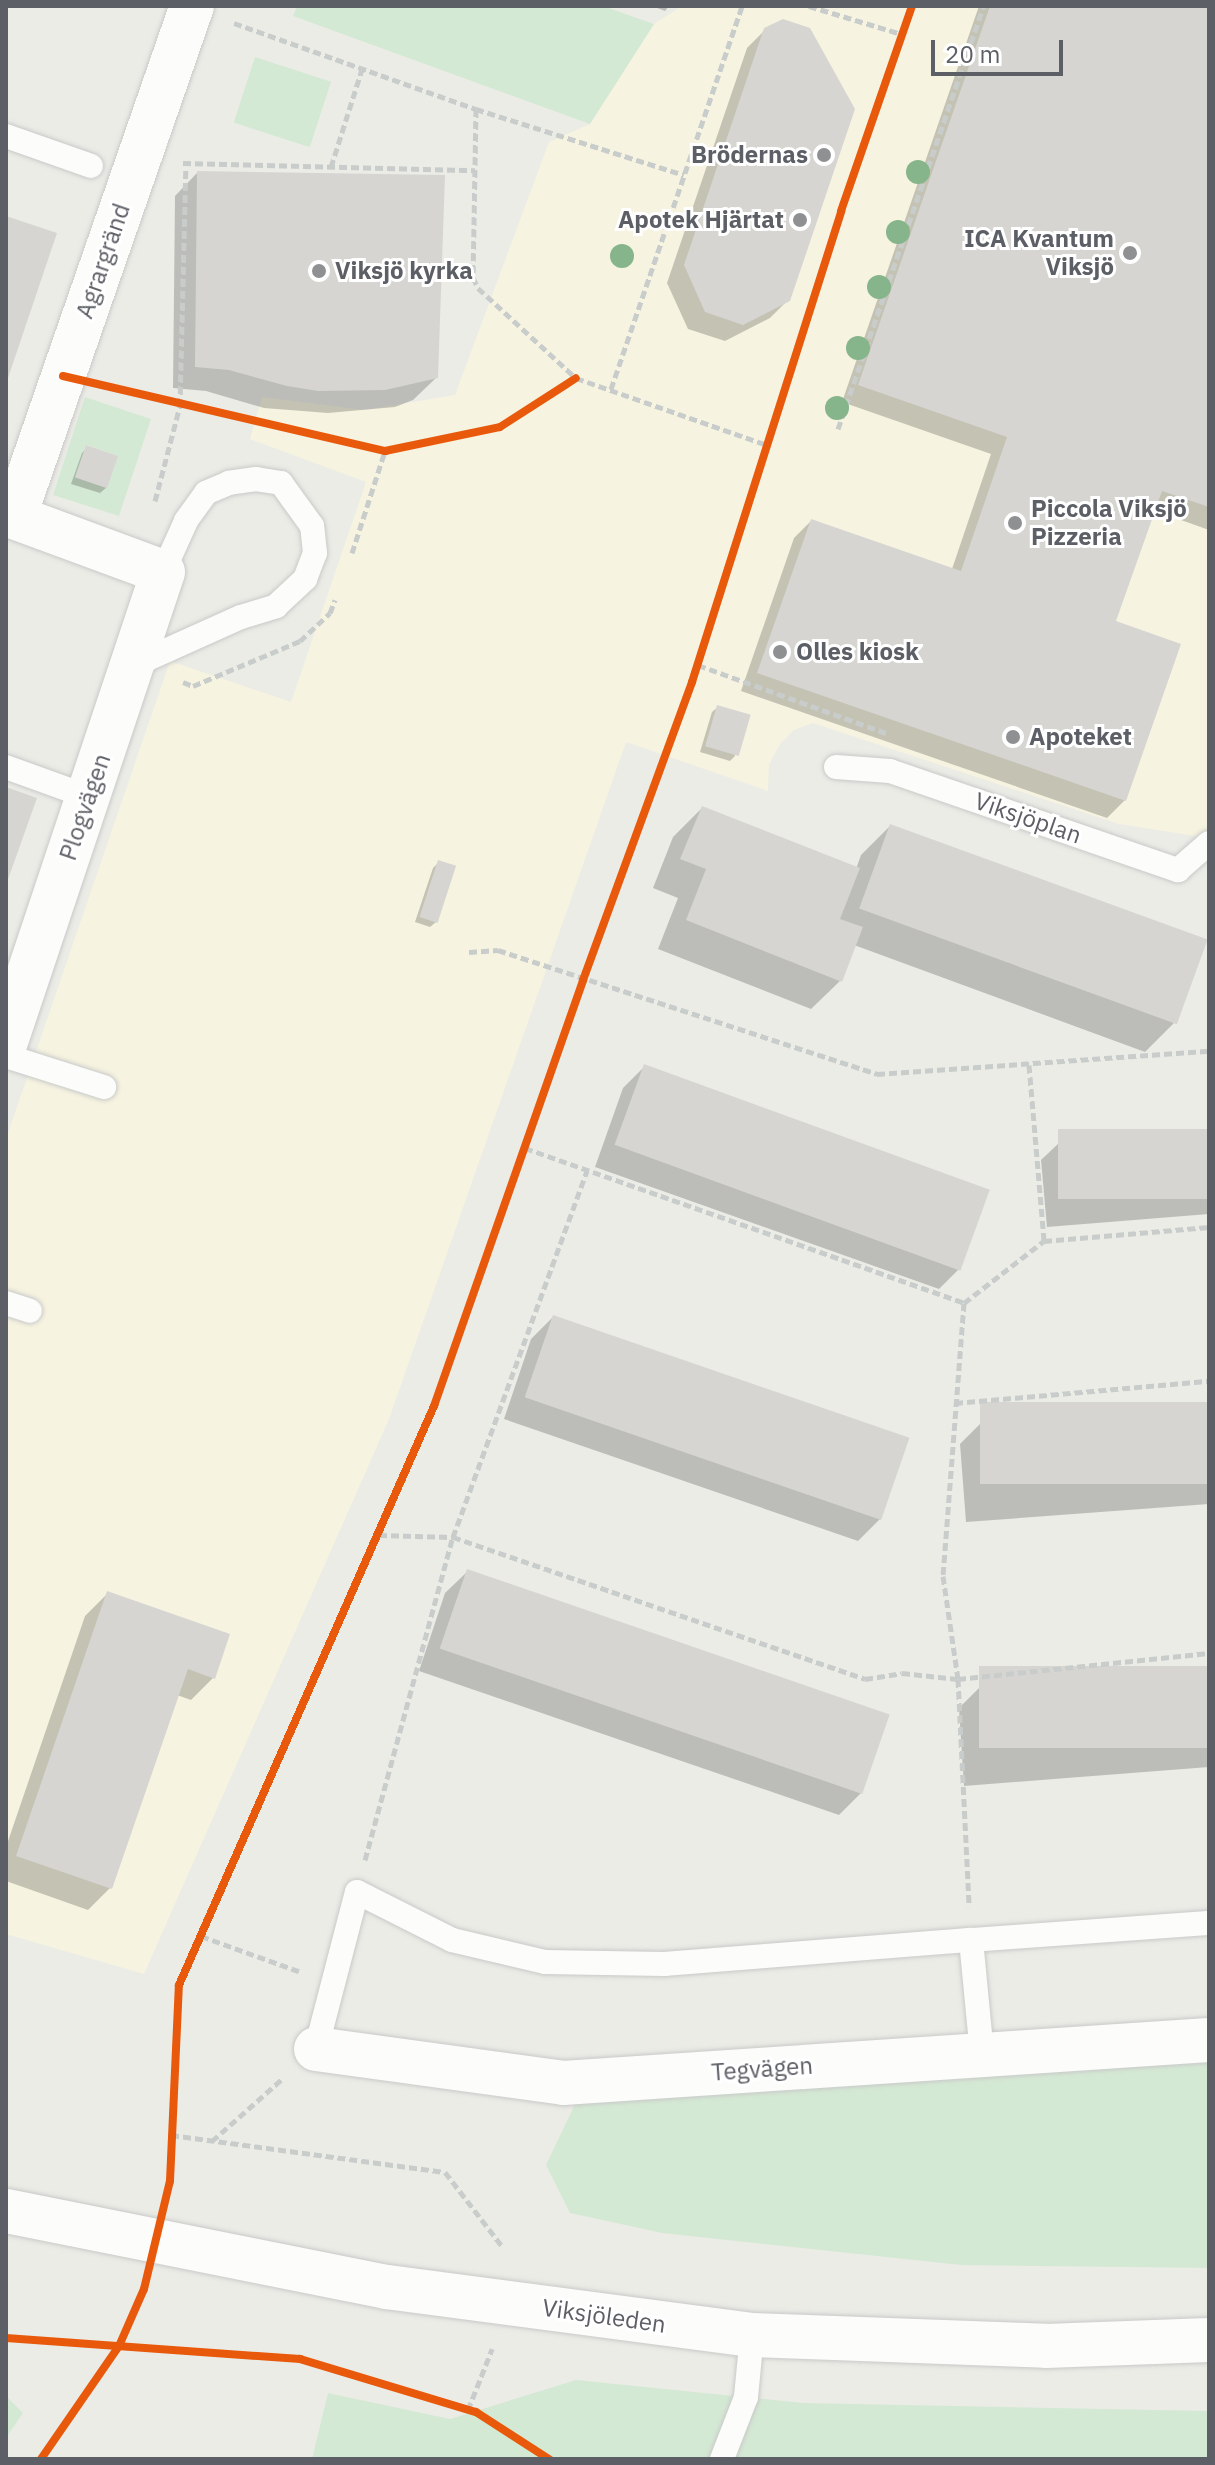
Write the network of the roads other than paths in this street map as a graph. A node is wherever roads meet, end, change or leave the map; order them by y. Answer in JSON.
{"nodes":[{"id":1,"x":192,"y":7,"type":"edge"},
{"id":2,"x":6,"y":136,"type":"edge"},
{"id":3,"x":91,"y":166,"type":"dead end"},
{"id":4,"x":10,"y":515,"type":"edge"},
{"id":5,"x":163,"y":572,"type":"junction"},
{"id":6,"x":134,"y":665,"type":"junction"},
{"id":7,"x":6,"y":767,"type":"edge"},
{"id":8,"x":836,"y":767,"type":"dead end"},
{"id":9,"x":89,"y":797,"type":"junction"},
{"id":10,"x":1209,"y":843,"type":"edge"},
{"id":11,"x":6,"y":1041,"type":"edge"},
{"id":12,"x":6,"y":1056,"type":"edge"},
{"id":13,"x":104,"y":1087,"type":"dead end"},
{"id":14,"x":6,"y":1303,"type":"edge"},
{"id":15,"x":30,"y":1311,"type":"dead end"},
{"id":16,"x":1209,"y":1923,"type":"edge"},
{"id":17,"x":971,"y":1940,"type":"junction"},
{"id":18,"x":1209,"y":2040,"type":"edge"},
{"id":19,"x":316,"y":2049,"type":"joint"},
{"id":20,"x":982,"y":2054,"type":"junction"},
{"id":21,"x":6,"y":2211,"type":"edge"},
{"id":22,"x":752,"y":2335,"type":"junction"},
{"id":23,"x":1209,"y":2340,"type":"edge"},
{"id":24,"x":722,"y":2459,"type":"edge"}],
"edges":[{"from":1,"to":4,"type":"street","name":"Agrargränd"},
{"from":2,"to":3,"type":"lane"},
{"from":4,"to":5,"type":"street"},
{"from":5,"to":6,"type":"street","name":"Plogvägen"},
{"from":5,"to":6,"type":"lane"},
{"from":6,"to":9,"type":"street","name":"Plogvägen"},
{"from":7,"to":9,"type":"lane"},
{"from":8,"to":10,"type":"lane","name":"Viksjöplan"},
{"from":9,"to":11,"type":"street","name":"Plogvägen"},
{"from":12,"to":13,"type":"lane"},
{"from":14,"to":15,"type":"lane"},
{"from":16,"to":17,"type":"lane"},
{"from":17,"to":19,"type":"lane"},
{"from":17,"to":20,"type":"lane"},
{"from":18,"to":20,"type":"street","name":"Tegvägen"},
{"from":19,"to":20,"type":"street","name":"Tegvägen"},
{"from":21,"to":22,"type":"street","name":"Viksjöleden"},
{"from":22,"to":23,"type":"street","name":"Viksjöleden"},
{"from":22,"to":24,"type":"lane"}]}
